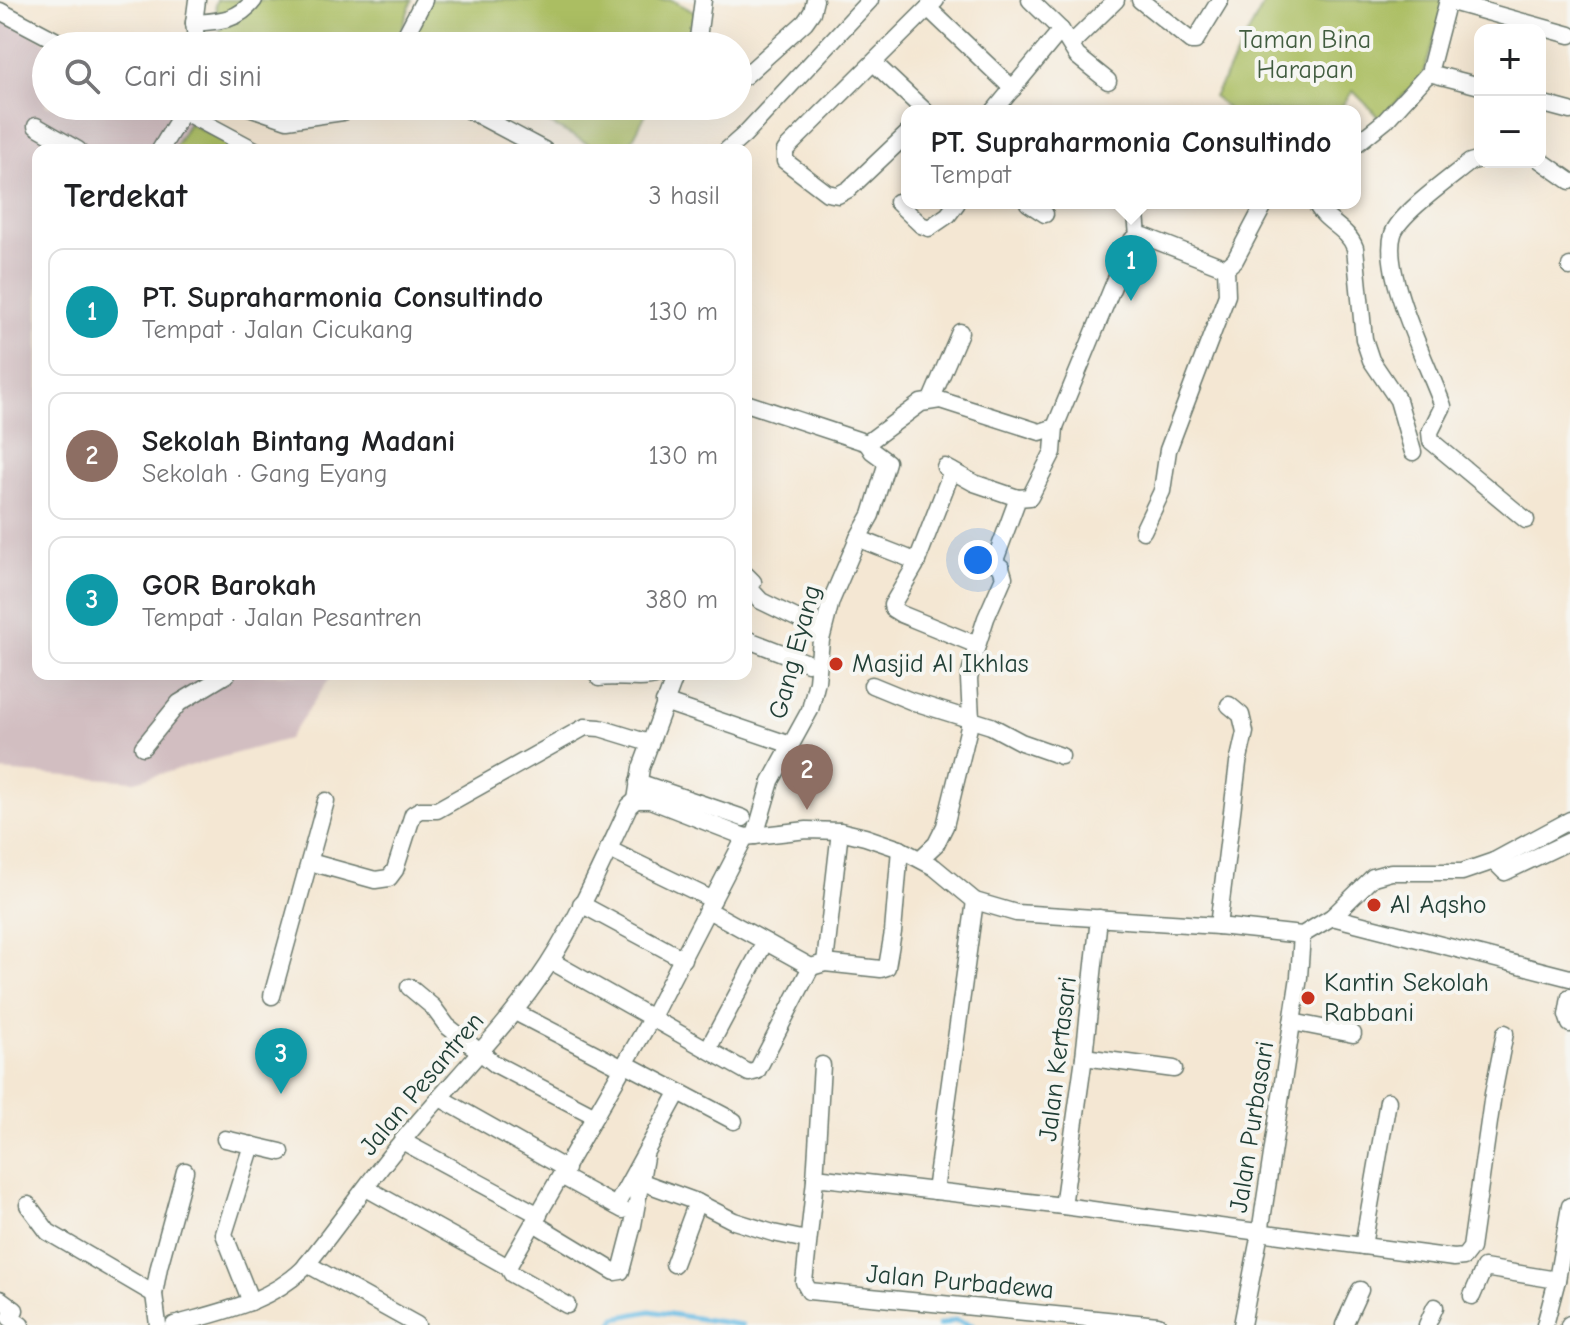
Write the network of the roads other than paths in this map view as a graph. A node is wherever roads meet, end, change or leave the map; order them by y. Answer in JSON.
{"nodes":[{"id":1,"x":197,"y":0,"type":"edge"},
{"id":2,"x":254,"y":0,"type":"edge"},
{"id":3,"x":424,"y":0,"type":"edge"},
{"id":4,"x":703,"y":0,"type":"edge"},
{"id":5,"x":815,"y":0,"type":"edge"},
{"id":6,"x":870,"y":0,"type":"edge"},
{"id":7,"x":1030,"y":0,"type":"edge"},
{"id":8,"x":1116,"y":0,"type":"edge"},
{"id":9,"x":1140,"y":0,"type":"edge"},
{"id":10,"x":1220,"y":0,"type":"edge"},
{"id":11,"x":1450,"y":1,"type":"edge"},
{"id":12,"x":932,"y":4,"type":"edge"},
{"id":13,"x":0,"y":11,"type":"edge"},
{"id":14,"x":194,"y":23,"type":"junction"},
{"id":15,"x":411,"y":26,"type":"junction"},
{"id":16,"x":40,"y":32,"type":"edge"},
{"id":17,"x":195,"y":32,"type":"edge"},
{"id":18,"x":408,"y":32,"type":"edge"},
{"id":19,"x":412,"y":32,"type":"edge"},
{"id":20,"x":699,"y":32,"type":"edge"},
{"id":21,"x":1570,"y":35,"type":"edge"},
{"id":22,"x":1066,"y":37,"type":"junction"},
{"id":23,"x":874,"y":63,"type":"junction"},
{"id":24,"x":752,"y":70,"type":"edge"},
{"id":25,"x":1429,"y":73,"type":"junction"},
{"id":26,"x":1108,"y":81,"type":"dead end"},
{"id":27,"x":1474,"y":84,"type":"edge"},
{"id":28,"x":1013,"y":89,"type":"junction"},
{"id":29,"x":919,"y":105,"type":"edge"},
{"id":30,"x":999,"y":105,"type":"edge"},
{"id":31,"x":1546,"y":105,"type":"edge"},
{"id":32,"x":1570,"y":111,"type":"edge"},
{"id":33,"x":173,"y":120,"type":"edge"},
{"id":34,"x":199,"y":120,"type":"edge"},
{"id":35,"x":487,"y":120,"type":"edge"},
{"id":36,"x":36,"y":126,"type":"dead end"},
{"id":37,"x":901,"y":140,"type":"edge"},
{"id":38,"x":1361,"y":140,"type":"edge"},
{"id":39,"x":68,"y":144,"type":"edge"},
{"id":40,"x":163,"y":144,"type":"edge"},
{"id":41,"x":244,"y":144,"type":"edge"},
{"id":42,"x":533,"y":144,"type":"edge"},
{"id":43,"x":734,"y":144,"type":"edge"},
{"id":44,"x":1474,"y":161,"type":"edge"},
{"id":45,"x":1546,"y":164,"type":"edge"},
{"id":46,"x":1570,"y":181,"type":"edge"},
{"id":47,"x":897,"y":202,"type":"dead end"},
{"id":48,"x":901,"y":206,"type":"edge"},
{"id":49,"x":904,"y":209,"type":"edge"},
{"id":50,"x":952,"y":209,"type":"edge"},
{"id":51,"x":1037,"y":209,"type":"edge"},
{"id":52,"x":1136,"y":209,"type":"edge"},
{"id":53,"x":1262,"y":209,"type":"edge"},
{"id":54,"x":1319,"y":209,"type":"edge"},
{"id":55,"x":1045,"y":214,"type":"dead end"},
{"id":56,"x":1138,"y":236,"type":"junction"},
{"id":57,"x":1226,"y":268,"type":"junction"},
{"id":58,"x":960,"y":332,"type":"dead end"},
{"id":59,"x":931,"y":400,"type":"junction"},
{"id":60,"x":752,"y":405,"type":"edge"},
{"id":61,"x":1055,"y":427,"type":"junction"},
{"id":62,"x":867,"y":443,"type":"junction"},
{"id":63,"x":1413,"y":452,"type":"dead end"},
{"id":64,"x":1018,"y":498,"type":"junction"},
{"id":65,"x":1526,"y":520,"type":"dead end"},
{"id":66,"x":1143,"y":531,"type":"dead end"},
{"id":67,"x":858,"y":538,"type":"junction"},
{"id":68,"x":917,"y":562,"type":"junction"},
{"id":69,"x":752,"y":591,"type":"edge"},
{"id":70,"x":823,"y":631,"type":"junction"},
{"id":71,"x":752,"y":641,"type":"edge"},
{"id":72,"x":977,"y":645,"type":"junction"},
{"id":73,"x":808,"y":663,"type":"dead end"},
{"id":74,"x":217,"y":680,"type":"edge"},
{"id":75,"x":673,"y":680,"type":"edge"},
{"id":76,"x":872,"y":685,"type":"dead end"},
{"id":77,"x":664,"y":702,"type":"junction"},
{"id":78,"x":1229,"y":705,"type":"dead end"},
{"id":79,"x":971,"y":719,"type":"junction"},
{"id":80,"x":649,"y":743,"type":"junction"},
{"id":81,"x":785,"y":743,"type":"dead end"},
{"id":82,"x":143,"y":747,"type":"dead end"},
{"id":83,"x":1061,"y":756,"type":"dead end"},
{"id":84,"x":638,"y":782,"type":"junction"},
{"id":85,"x":636,"y":800,"type":"junction"},
{"id":86,"x":326,"y":801,"type":"dead end"},
{"id":87,"x":743,"y":818,"type":"dead end"},
{"id":88,"x":1570,"y":820,"type":"edge"},
{"id":89,"x":840,"y":831,"type":"junction"},
{"id":90,"x":750,"y":836,"type":"junction"},
{"id":91,"x":1570,"y":841,"type":"edge"},
{"id":92,"x":608,"y":849,"type":"junction"},
{"id":93,"x":900,"y":849,"type":"junction"},
{"id":94,"x":920,"y":859,"type":"junction"},
{"id":95,"x":1494,"y":861,"type":"junction"},
{"id":96,"x":310,"y":862,"type":"junction"},
{"id":97,"x":975,"y":901,"type":"junction"},
{"id":98,"x":581,"y":904,"type":"junction"},
{"id":99,"x":711,"y":905,"type":"junction"},
{"id":100,"x":1332,"y":917,"type":"junction"},
{"id":101,"x":1099,"y":918,"type":"junction"},
{"id":102,"x":1218,"y":926,"type":"junction"},
{"id":103,"x":1302,"y":935,"type":"junction"},
{"id":104,"x":765,"y":942,"type":"junction"},
{"id":105,"x":683,"y":959,"type":"junction"},
{"id":106,"x":551,"y":961,"type":"junction"},
{"id":107,"x":818,"y":965,"type":"junction"},
{"id":108,"x":1570,"y":978,"type":"edge"},
{"id":109,"x":409,"y":987,"type":"dead end"},
{"id":110,"x":272,"y":996,"type":"dead end"},
{"id":111,"x":1570,"y":997,"type":"edge"},
{"id":112,"x":515,"y":1012,"type":"junction"},
{"id":113,"x":652,"y":1017,"type":"junction"},
{"id":114,"x":1292,"y":1022,"type":"junction"},
{"id":115,"x":1570,"y":1024,"type":"edge"},
{"id":116,"x":1505,"y":1033,"type":"dead end"},
{"id":117,"x":1353,"y":1034,"type":"dead end"},
{"id":118,"x":708,"y":1049,"type":"junction"},
{"id":119,"x":479,"y":1052,"type":"junction"},
{"id":120,"x":1084,"y":1057,"type":"junction"},
{"id":121,"x":822,"y":1065,"type":"dead end"},
{"id":122,"x":624,"y":1066,"type":"junction"},
{"id":123,"x":1174,"y":1069,"type":"dead end"},
{"id":124,"x":678,"y":1093,"type":"junction"},
{"id":125,"x":440,"y":1098,"type":"junction"},
{"id":126,"x":1388,"y":1101,"type":"dead end"},
{"id":127,"x":595,"y":1116,"type":"junction"},
{"id":128,"x":734,"y":1121,"type":"dead end"},
{"id":129,"x":225,"y":1139,"type":"dead end"},
{"id":130,"x":402,"y":1141,"type":"junction"},
{"id":131,"x":250,"y":1152,"type":"junction"},
{"id":132,"x":281,"y":1152,"type":"dead end"},
{"id":133,"x":645,"y":1157,"type":"junction"},
{"id":134,"x":185,"y":1171,"type":"dead end"},
{"id":135,"x":564,"y":1172,"type":"junction"},
{"id":136,"x":815,"y":1180,"type":"junction"},
{"id":137,"x":642,"y":1182,"type":"junction"},
{"id":138,"x":371,"y":1191,"type":"junction"},
{"id":139,"x":935,"y":1191,"type":"junction"},
{"id":140,"x":697,"y":1202,"type":"junction"},
{"id":141,"x":28,"y":1205,"type":"dead end"},
{"id":142,"x":616,"y":1206,"type":"junction"},
{"id":143,"x":1063,"y":1206,"type":"junction"},
{"id":144,"x":1570,"y":1206,"type":"edge"},
{"id":145,"x":635,"y":1216,"type":"junction"},
{"id":146,"x":537,"y":1219,"type":"junction"},
{"id":147,"x":1260,"y":1233,"type":"junction"},
{"id":148,"x":807,"y":1240,"type":"junction"},
{"id":149,"x":1363,"y":1246,"type":"junction"},
{"id":150,"x":307,"y":1264,"type":"junction"},
{"id":151,"x":674,"y":1264,"type":"dead end"},
{"id":152,"x":508,"y":1267,"type":"junction"},
{"id":153,"x":1557,"y":1280,"type":"junction"},
{"id":154,"x":1360,"y":1290,"type":"dead end"},
{"id":155,"x":154,"y":1294,"type":"junction"},
{"id":156,"x":1472,"y":1296,"type":"dead end"},
{"id":157,"x":0,"y":1299,"type":"edge"},
{"id":158,"x":251,"y":1302,"type":"junction"},
{"id":159,"x":567,"y":1305,"type":"dead end"},
{"id":160,"x":1435,"y":1307,"type":"dead end"},
{"id":161,"x":21,"y":1325,"type":"edge"},
{"id":162,"x":158,"y":1325,"type":"edge"},
{"id":163,"x":174,"y":1325,"type":"edge"},
{"id":164,"x":417,"y":1325,"type":"edge"},
{"id":165,"x":1158,"y":1325,"type":"edge"},
{"id":166,"x":1242,"y":1325,"type":"edge"},
{"id":167,"x":1344,"y":1325,"type":"edge"},
{"id":168,"x":1427,"y":1325,"type":"edge"},
{"id":169,"x":1545,"y":1325,"type":"edge"}],
"edges":[{"from":1,"to":14,"type":"street"},
{"from":2,"to":14,"type":"street"},
{"from":3,"to":15,"type":"street"},
{"from":4,"to":20,"type":"street"},
{"from":5,"to":24,"type":"street"},
{"from":6,"to":43,"type":"street"},
{"from":7,"to":22,"type":"street"},
{"from":8,"to":22,"type":"street"},
{"from":9,"to":10,"type":"street"},
{"from":11,"to":21,"type":"street"},
{"from":11,"to":25,"type":"street"},
{"from":12,"to":23,"type":"street"},
{"from":12,"to":28,"type":"street"},
{"from":13,"to":16,"type":"street"},
{"from":14,"to":17,"type":"street"},
{"from":15,"to":18,"type":"street"},
{"from":15,"to":19,"type":"street"},
{"from":22,"to":26,"type":"street"},
{"from":22,"to":28,"type":"street"},
{"from":23,"to":29,"type":"street"},
{"from":23,"to":37,"type":"street"},
{"from":25,"to":27,"type":"street"},
{"from":25,"to":38,"type":"street"},
{"from":28,"to":30,"type":"street"},
{"from":31,"to":32,"type":"street"},
{"from":33,"to":40,"type":"street"},
{"from":34,"to":41,"type":"street"},
{"from":35,"to":42,"type":"street"},
{"from":36,"to":39,"type":"street"},
{"from":44,"to":65,"type":"street"},
{"from":45,"to":46,"type":"street"},
{"from":47,"to":48,"type":"street"},
{"from":49,"to":50,"type":"street"},
{"from":51,"to":55,"type":"street"},
{"from":52,"to":56,"type":"street"},
{"from":53,"to":57,"type":"street"},
{"from":54,"to":63,"type":"street"},
{"from":56,"to":57,"type":"street"},
{"from":56,"to":61,"type":"street"},
{"from":57,"to":66,"type":"street"},
{"from":58,"to":59,"type":"street"},
{"from":59,"to":61,"type":"street"},
{"from":59,"to":62,"type":"street"},
{"from":60,"to":62,"type":"street"},
{"from":61,"to":64,"type":"street"},
{"from":62,"to":67,"type":"street","name":"Gang Eyang"},
{"from":64,"to":68,"type":"street"},
{"from":64,"to":72,"type":"street"},
{"from":67,"to":68,"type":"street"},
{"from":67,"to":70,"type":"street","name":"Gang Eyang"},
{"from":68,"to":72,"type":"street"},
{"from":69,"to":70,"type":"street"},
{"from":70,"to":90,"type":"street","name":"Gang Eyang"},
{"from":71,"to":73,"type":"street"},
{"from":72,"to":79,"type":"street"},
{"from":74,"to":82,"type":"street"},
{"from":75,"to":77,"type":"street"},
{"from":76,"to":79,"type":"street"},
{"from":77,"to":80,"type":"street"},
{"from":77,"to":81,"type":"street"},
{"from":78,"to":102,"type":"street"},
{"from":79,"to":83,"type":"street"},
{"from":79,"to":94,"type":"street"},
{"from":80,"to":84,"type":"street"},
{"from":80,"to":96,"type":"street"},
{"from":84,"to":85,"type":"street"},
{"from":84,"to":87,"type":"street"},
{"from":85,"to":90,"type":"street"},
{"from":85,"to":92,"type":"street","name":"Jalan Pesantren"},
{"from":86,"to":96,"type":"street"},
{"from":88,"to":95,"type":"street"},
{"from":89,"to":90,"type":"street"},
{"from":89,"to":93,"type":"street"},
{"from":89,"to":107,"type":"street"},
{"from":90,"to":99,"type":"street","name":"Gang Eyang"},
{"from":91,"to":95,"type":"street"},
{"from":92,"to":98,"type":"street","name":"Jalan Pesantren"},
{"from":92,"to":99,"type":"street"},
{"from":93,"to":94,"type":"street"},
{"from":93,"to":107,"type":"street"},
{"from":94,"to":97,"type":"street"},
{"from":95,"to":100,"type":"street"},
{"from":96,"to":110,"type":"street"},
{"from":97,"to":101,"type":"street"},
{"from":97,"to":139,"type":"street"},
{"from":98,"to":105,"type":"street"},
{"from":98,"to":106,"type":"street","name":"Jalan Pesantren"},
{"from":99,"to":104,"type":"street"},
{"from":99,"to":105,"type":"street","name":"Gang Eyang"},
{"from":100,"to":103,"type":"street"},
{"from":100,"to":108,"type":"street"},
{"from":101,"to":102,"type":"street"},
{"from":101,"to":120,"type":"street","name":"Jalan Kertasari"},
{"from":102,"to":103,"type":"street"},
{"from":103,"to":114,"type":"street","name":"Jalan Purbasari"},
{"from":104,"to":107,"type":"street"},
{"from":104,"to":118,"type":"street"},
{"from":105,"to":113,"type":"street","name":"Gang Eyang"},
{"from":106,"to":112,"type":"street","name":"Jalan Pesantren"},
{"from":106,"to":113,"type":"street"},
{"from":107,"to":118,"type":"street"},
{"from":109,"to":119,"type":"street"},
{"from":111,"to":115,"type":"street"},
{"from":112,"to":119,"type":"street","name":"Jalan Pesantren"},
{"from":112,"to":122,"type":"street"},
{"from":113,"to":118,"type":"street"},
{"from":113,"to":122,"type":"street","name":"Gang Eyang"},
{"from":114,"to":117,"type":"street"},
{"from":114,"to":147,"type":"street","name":"Jalan Purbasari"},
{"from":116,"to":149,"type":"street"},
{"from":119,"to":125,"type":"street","name":"Jalan Pesantren"},
{"from":119,"to":127,"type":"street"},
{"from":120,"to":123,"type":"street"},
{"from":120,"to":143,"type":"street","name":"Jalan Kertasari"},
{"from":121,"to":136,"type":"street"},
{"from":122,"to":124,"type":"street"},
{"from":122,"to":127,"type":"street","name":"Gang Eyang"},
{"from":124,"to":128,"type":"street"},
{"from":124,"to":133,"type":"street"},
{"from":125,"to":130,"type":"street","name":"Jalan Pesantren"},
{"from":125,"to":135,"type":"street"},
{"from":126,"to":149,"type":"street"},
{"from":127,"to":135,"type":"street","name":"Gang Eyang"},
{"from":129,"to":131,"type":"street"},
{"from":130,"to":138,"type":"street","name":"Jalan Pesantren"},
{"from":130,"to":146,"type":"street"},
{"from":131,"to":132,"type":"street"},
{"from":131,"to":158,"type":"street"},
{"from":133,"to":137,"type":"street"},
{"from":133,"to":142,"type":"street"},
{"from":134,"to":155,"type":"street"},
{"from":135,"to":142,"type":"street"},
{"from":135,"to":146,"type":"street","name":"Gang Eyang"},
{"from":136,"to":139,"type":"street"},
{"from":136,"to":148,"type":"street"},
{"from":137,"to":140,"type":"street"},
{"from":137,"to":145,"type":"street"},
{"from":138,"to":150,"type":"street","name":"Jalan Pesantren"},
{"from":138,"to":152,"type":"street"},
{"from":139,"to":143,"type":"street"},
{"from":140,"to":148,"type":"street"},
{"from":140,"to":151,"type":"street"},
{"from":141,"to":155,"type":"street"},
{"from":142,"to":145,"type":"street"},
{"from":143,"to":147,"type":"street"},
{"from":144,"to":153,"type":"street"},
{"from":145,"to":146,"type":"street"},
{"from":146,"to":152,"type":"street","name":"Gang Eyang"},
{"from":147,"to":149,"type":"street"},
{"from":147,"to":166,"type":"street","name":"Jalan Purbasari"},
{"from":148,"to":165,"type":"street","name":"Jalan Purbadewa"},
{"from":150,"to":158,"type":"street","name":"Jalan Pesantren"},
{"from":150,"to":164,"type":"street"},
{"from":152,"to":159,"type":"street"},
{"from":153,"to":156,"type":"street"},
{"from":153,"to":169,"type":"street"},
{"from":154,"to":167,"type":"street"},
{"from":155,"to":162,"type":"street"},
{"from":157,"to":161,"type":"street"},
{"from":158,"to":163,"type":"street","name":"Jalan Pesantren"},
{"from":160,"to":168,"type":"street"}]}
